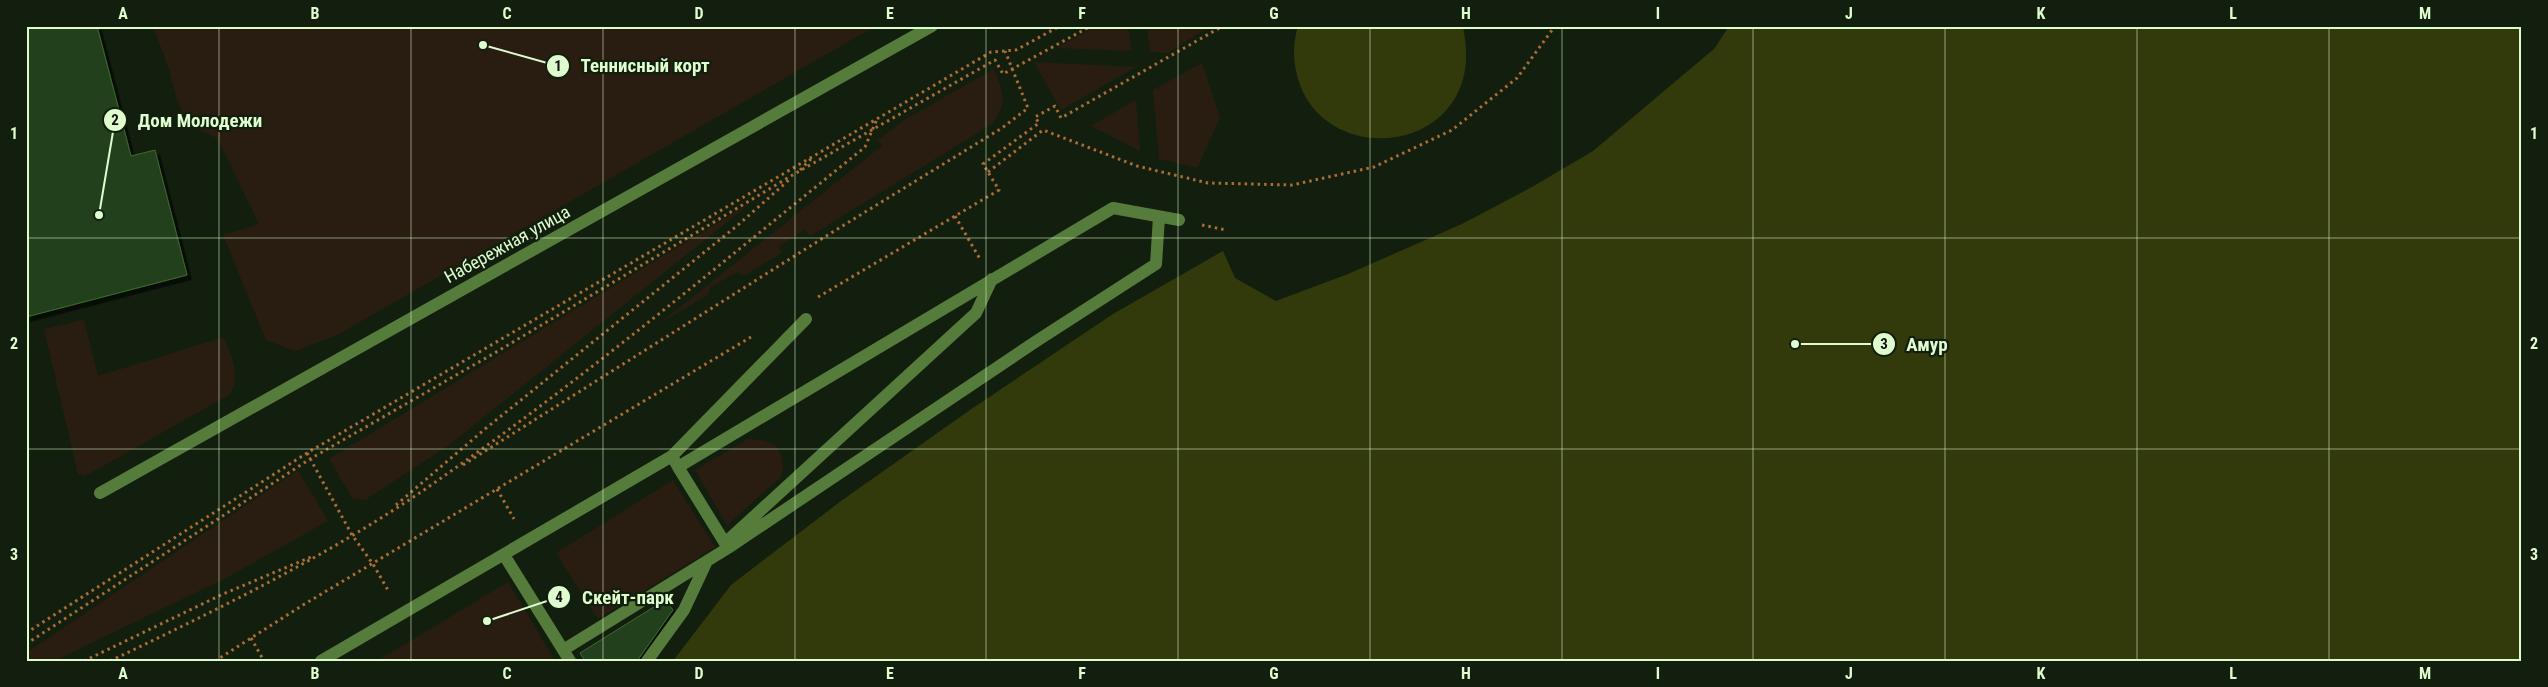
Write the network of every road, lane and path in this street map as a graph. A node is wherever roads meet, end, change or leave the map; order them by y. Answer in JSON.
{"nodes":[{"id":1,"x":932,"y":26,"type":"edge"},
{"id":2,"x":1060,"y":26,"type":"edge"},
{"id":3,"x":1091,"y":26,"type":"edge"},
{"id":4,"x":1222,"y":26,"type":"edge"},
{"id":5,"x":1555,"y":26,"type":"edge"},
{"id":6,"x":1005,"y":51,"type":"junction"},
{"id":7,"x":1012,"y":68,"type":"junction"},
{"id":8,"x":877,"y":118,"type":"junction"},
{"id":9,"x":872,"y":131,"type":"junction"},
{"id":10,"x":816,"y":154,"type":"junction"},
{"id":11,"x":988,"y":172,"type":"junction"},
{"id":12,"x":796,"y":173,"type":"junction"},
{"id":13,"x":955,"y":216,"type":"junction"},
{"id":14,"x":1159,"y":217,"type":"junction"},
{"id":15,"x":1179,"y":220,"type":"dead end"},
{"id":16,"x":992,"y":279,"type":"junction"},
{"id":17,"x":816,"y":298,"type":"dead end"},
{"id":18,"x":806,"y":318,"type":"dead end"},
{"id":19,"x":760,"y":332,"type":"dead end"},
{"id":20,"x":306,"y":453,"type":"junction"},
{"id":21,"x":310,"y":459,"type":"junction"},
{"id":22,"x":675,"y":462,"type":"junction"},
{"id":23,"x":497,"y":489,"type":"junction"},
{"id":24,"x":100,"y":493,"type":"dead end"},
{"id":25,"x":386,"y":513,"type":"junction"},
{"id":26,"x":352,"y":535,"type":"junction"},
{"id":27,"x":527,"y":541,"type":"junction"},
{"id":28,"x":727,"y":545,"type":"junction"},
{"id":29,"x":323,"y":552,"type":"junction"},
{"id":30,"x":504,"y":555,"type":"junction"},
{"id":31,"x":707,"y":561,"type":"junction"},
{"id":32,"x":372,"y":564,"type":"junction"},
{"id":33,"x":402,"y":614,"type":"junction"},
{"id":34,"x":26,"y":633,"type":"edge"},
{"id":35,"x":251,"y":638,"type":"junction"},
{"id":36,"x":26,"y":644,"type":"edge"},
{"id":37,"x":566,"y":656,"type":"edge"},
{"id":38,"x":84,"y":661,"type":"edge"},
{"id":39,"x":110,"y":661,"type":"edge"},
{"id":40,"x":215,"y":661,"type":"edge"},
{"id":41,"x":264,"y":661,"type":"edge"},
{"id":42,"x":321,"y":661,"type":"edge"},
{"id":43,"x":647,"y":661,"type":"edge"}],
"edges":[{"from":1,"to":24,"type":"street","name":"Набережная улица"},
{"from":2,"to":6,"type":"path"},
{"from":3,"to":7,"type":"path"},
{"from":4,"to":11,"type":"path"},
{"from":5,"to":11,"type":"path"},
{"from":6,"to":7,"type":"path"},
{"from":6,"to":8,"type":"path"},
{"from":7,"to":9,"type":"path"},
{"from":7,"to":25,"type":"path"},
{"from":8,"to":9,"type":"path"},
{"from":8,"to":10,"type":"path"},
{"from":9,"to":12,"type":"path"},
{"from":9,"to":25,"type":"path"},
{"from":10,"to":12,"type":"path"},
{"from":10,"to":20,"type":"path"},
{"from":11,"to":13,"type":"path"},
{"from":12,"to":21,"type":"path"},
{"from":12,"to":25,"type":"path"},
{"from":13,"to":16,"type":"path"},
{"from":13,"to":17,"type":"path"},
{"from":14,"to":15,"type":"street"},
{"from":14,"to":16,"type":"street"},
{"from":14,"to":28,"type":"street"},
{"from":16,"to":22,"type":"street"},
{"from":16,"to":28,"type":"street"},
{"from":18,"to":22,"type":"street"},
{"from":19,"to":23,"type":"path"},
{"from":20,"to":21,"type":"path"},
{"from":20,"to":34,"type":"path"},
{"from":21,"to":26,"type":"path"},
{"from":21,"to":36,"type":"path"},
{"from":22,"to":27,"type":"street"},
{"from":22,"to":28,"type":"street"},
{"from":23,"to":27,"type":"path"},
{"from":23,"to":32,"type":"path"},
{"from":25,"to":26,"type":"path"},
{"from":26,"to":29,"type":"path"},
{"from":26,"to":32,"type":"path"},
{"from":27,"to":30,"type":"street"},
{"from":28,"to":31,"type":"street"},
{"from":29,"to":38,"type":"path"},
{"from":29,"to":39,"type":"path"},
{"from":30,"to":33,"type":"street"},
{"from":30,"to":37,"type":"street"},
{"from":31,"to":37,"type":"street"},
{"from":31,"to":43,"type":"street"},
{"from":32,"to":33,"type":"path"},
{"from":32,"to":35,"type":"path"},
{"from":33,"to":42,"type":"street"},
{"from":35,"to":40,"type":"path"},
{"from":35,"to":41,"type":"path"}]}
